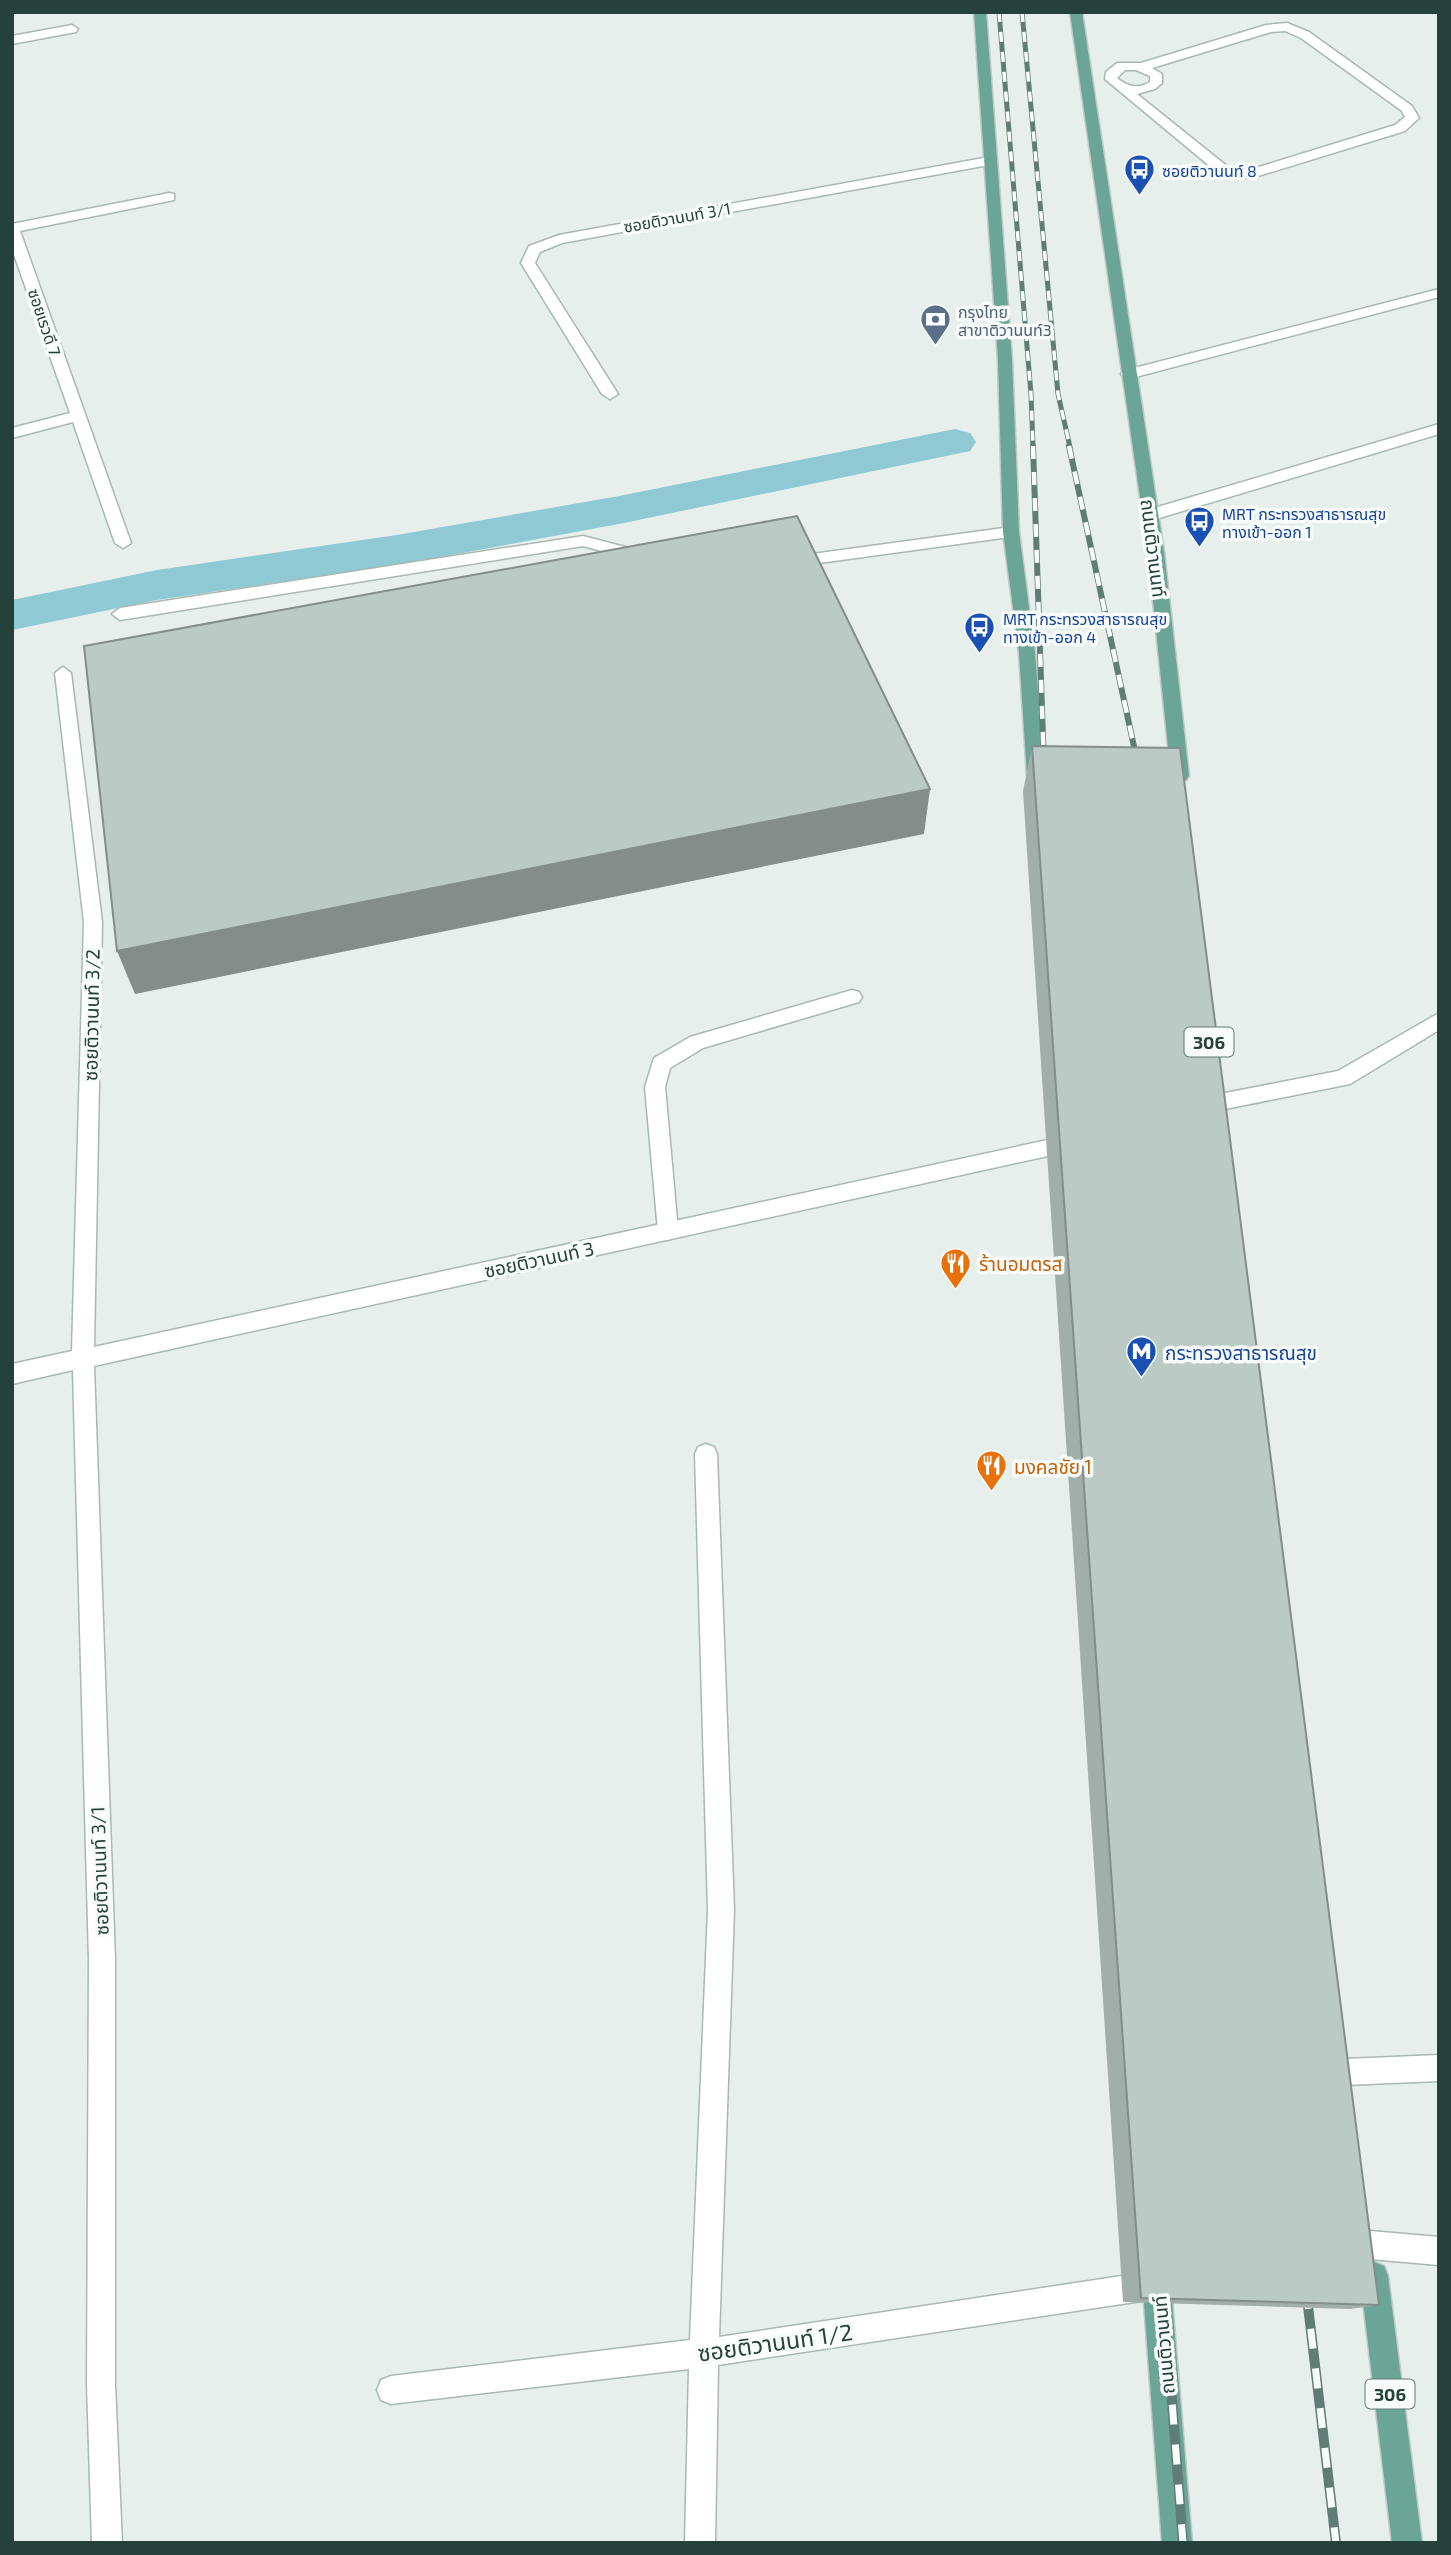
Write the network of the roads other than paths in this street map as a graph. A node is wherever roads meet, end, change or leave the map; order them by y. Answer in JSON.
{"nodes":[{"id":1,"x":980,"y":12,"type":"edge"},
{"id":2,"x":1076,"y":12,"type":"edge"},
{"id":3,"x":72,"y":29,"type":"dead end"},
{"id":4,"x":12,"y":40,"type":"edge"},
{"id":5,"x":1141,"y":67,"type":"junction"},
{"id":6,"x":1114,"y":80,"type":"junction"},
{"id":7,"x":1085,"y":82,"type":"junction"},
{"id":8,"x":989,"y":161,"type":"junction"},
{"id":9,"x":169,"y":197,"type":"dead end"},
{"id":10,"x":12,"y":228,"type":"edge"},
{"id":11,"x":1439,"y":293,"type":"edge"},
{"id":12,"x":1128,"y":374,"type":"junction"},
{"id":13,"x":610,"y":394,"type":"dead end"},
{"id":14,"x":78,"y":416,"type":"junction"},
{"id":15,"x":1439,"y":429,"type":"edge"},
{"id":16,"x":12,"y":433,"type":"edge"},
{"id":17,"x":1150,"y":515,"type":"junction"},
{"id":18,"x":1011,"y":532,"type":"junction"},
{"id":19,"x":123,"y":544,"type":"dead end"},
{"id":20,"x":662,"y":563,"type":"edge"},
{"id":21,"x":771,"y":564,"type":"edge"},
{"id":22,"x":120,"y":614,"type":"dead end"},
{"id":23,"x":63,"y":673,"type":"dead end"},
{"id":24,"x":1038,"y":790,"type":"edge"},
{"id":25,"x":1183,"y":800,"type":"edge"},
{"id":26,"x":852,"y":997,"type":"dead end"},
{"id":27,"x":1439,"y":1020,"type":"edge"},
{"id":28,"x":1215,"y":1103,"type":"edge"},
{"id":29,"x":1063,"y":1117,"type":"edge"},
{"id":30,"x":1066,"y":1151,"type":"joint"},
{"id":31,"x":668,"y":1231,"type":"junction"},
{"id":32,"x":83,"y":1359,"type":"junction"},
{"id":33,"x":12,"y":1374,"type":"edge"},
{"id":34,"x":706,"y":1454,"type":"dead end"},
{"id":35,"x":1344,"y":2059,"type":"junction"},
{"id":36,"x":1439,"y":2068,"type":"edge"},
{"id":37,"x":1318,"y":2071,"type":"edge"},
{"id":38,"x":1349,"y":2099,"type":"edge"},
{"id":39,"x":1368,"y":2232,"type":"joint"},
{"id":40,"x":1439,"y":2252,"type":"edge"},
{"id":41,"x":1156,"y":2271,"type":"joint"},
{"id":42,"x":704,"y":2353,"type":"junction"},
{"id":43,"x":391,"y":2390,"type":"dead end"},
{"id":44,"x":107,"y":2543,"type":"edge"},
{"id":45,"x":700,"y":2543,"type":"edge"},
{"id":46,"x":1177,"y":2543,"type":"edge"},
{"id":47,"x":1407,"y":2543,"type":"edge"}],
"edges":[{"from":1,"to":8,"type":"main road"},
{"from":2,"to":7,"type":"main road","name":"ถนนติวานนท์"},
{"from":3,"to":4,"type":"street"},
{"from":5,"to":6,"type":"street"},
{"from":5,"to":6,"type":"street"},
{"from":5,"to":6,"type":"street"},
{"from":6,"to":7,"type":"street"},
{"from":7,"to":12,"type":"main road","name":"ถนนติวานนท์"},
{"from":8,"to":13,"type":"street","name":"ซอยติวานนท์ 3/1"},
{"from":8,"to":18,"type":"main road"},
{"from":9,"to":10,"type":"street"},
{"from":10,"to":14,"type":"street","name":"ซอยเรวดี 7"},
{"from":11,"to":12,"type":"street"},
{"from":12,"to":17,"type":"main road","name":"ถนนติวานนท์"},
{"from":14,"to":16,"type":"street"},
{"from":14,"to":19,"type":"street","name":"ซอยเรวดี 7"},
{"from":15,"to":17,"type":"street"},
{"from":17,"to":25,"type":"main road","name":"ถนนติวานนท์"},
{"from":18,"to":21,"type":"street"},
{"from":18,"to":24,"type":"main road"},
{"from":20,"to":22,"type":"street"},
{"from":23,"to":32,"type":"street","name":"ซอยติวานนท์ 3/2"},
{"from":26,"to":31,"type":"street"},
{"from":27,"to":28,"type":"street"},
{"from":29,"to":30,"type":"main road"},
{"from":30,"to":31,"type":"street","name":"ซอยติวานนท์ 3"},
{"from":31,"to":32,"type":"street","name":"ซอยติวานนท์ 3"},
{"from":32,"to":33,"type":"street","name":"ซอยติวานนท์ 3"},
{"from":32,"to":44,"type":"street","name":"ซอยติวานนท์ 3/1"},
{"from":34,"to":42,"type":"street"},
{"from":35,"to":36,"type":"street"},
{"from":35,"to":37,"type":"main road"},
{"from":35,"to":38,"type":"main road"},
{"from":39,"to":40,"type":"street"},
{"from":39,"to":47,"type":"main road","number":"306"},
{"from":41,"to":42,"type":"street","name":"ซอยติวานนท์ 1/2"},
{"from":41,"to":46,"type":"main road","name":"ถนนติวานนท์"},
{"from":42,"to":43,"type":"street","name":"ซอยติวานนท์ 1/2"},
{"from":42,"to":45,"type":"street"}]}
